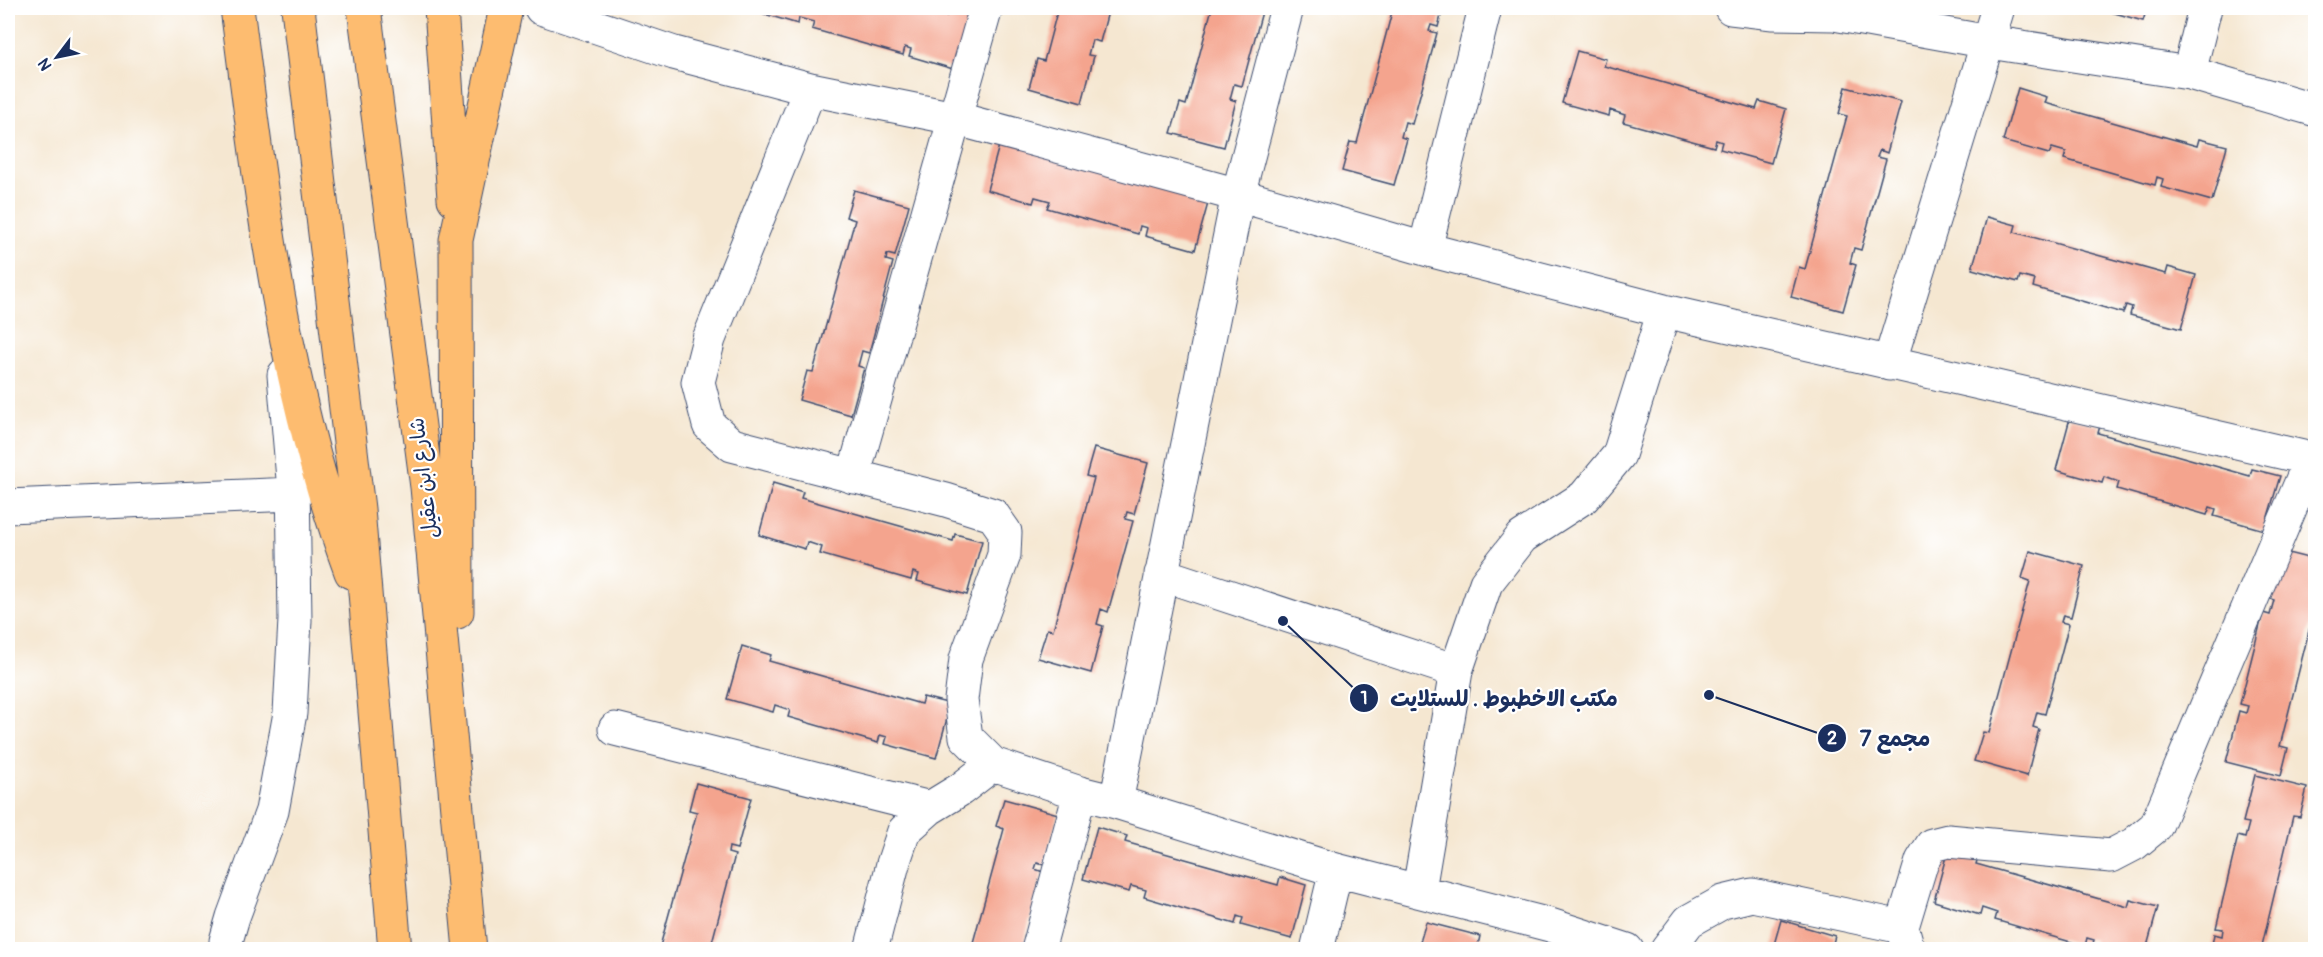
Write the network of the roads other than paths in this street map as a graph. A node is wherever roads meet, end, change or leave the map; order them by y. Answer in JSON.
{"nodes":[{"id":1,"x":237,"y":8,"type":"edge"},
{"id":2,"x":298,"y":8,"type":"edge"},
{"id":3,"x":364,"y":8,"type":"edge"},
{"id":4,"x":441,"y":8,"type":"edge"},
{"id":5,"x":506,"y":8,"type":"edge"},
{"id":6,"x":541,"y":8,"type":"edge"},
{"id":7,"x":617,"y":8,"type":"edge"},
{"id":8,"x":986,"y":8,"type":"edge"},
{"id":9,"x":1287,"y":8,"type":"edge"},
{"id":10,"x":1485,"y":8,"type":"edge"},
{"id":11,"x":1731,"y":8,"type":"edge"},
{"id":12,"x":1998,"y":8,"type":"edge"},
{"id":13,"x":2205,"y":8,"type":"edge"},
{"id":14,"x":1835,"y":11,"type":"edge"},
{"id":15,"x":1989,"y":42,"type":"junction"},
{"id":16,"x":674,"y":53,"type":"junction"},
{"id":17,"x":2189,"y":73,"type":"junction"},
{"id":18,"x":810,"y":89,"type":"junction"},
{"id":19,"x":2316,"y":110,"type":"edge"},
{"id":20,"x":954,"y":118,"type":"junction"},
{"id":21,"x":1238,"y":195,"type":"junction"},
{"id":22,"x":456,"y":240,"type":"junction"},
{"id":23,"x":1425,"y":249,"type":"junction"},
{"id":24,"x":277,"y":296,"type":"junction"},
{"id":25,"x":1664,"y":311,"type":"junction"},
{"id":26,"x":1889,"y":364,"type":"junction"},
{"id":27,"x":2313,"y":459,"type":"edge"},
{"id":28,"x":853,"y":477,"type":"junction"},
{"id":29,"x":293,"y":494,"type":"junction"},
{"id":30,"x":8,"y":506,"type":"edge"},
{"id":31,"x":1161,"y":574,"type":"junction"},
{"id":32,"x":367,"y":616,"type":"junction"},
{"id":33,"x":1456,"y":671,"type":"junction"},
{"id":34,"x":615,"y":729,"type":"dead end"},
{"id":35,"x":993,"y":764,"type":"junction"},
{"id":36,"x":1080,"y":793,"type":"junction"},
{"id":37,"x":1116,"y":802,"type":"junction"},
{"id":38,"x":930,"y":808,"type":"junction"},
{"id":39,"x":458,"y":818,"type":"junction"},
{"id":40,"x":1336,"y":870,"type":"junction"},
{"id":41,"x":1419,"y":890,"type":"junction"},
{"id":42,"x":1546,"y":937,"type":"edge"},
{"id":43,"x":1906,"y":938,"type":"edge"},
{"id":44,"x":221,"y":947,"type":"edge"},
{"id":45,"x":395,"y":950,"type":"edge"},
{"id":46,"x":470,"y":950,"type":"edge"},
{"id":47,"x":871,"y":950,"type":"edge"},
{"id":48,"x":1038,"y":950,"type":"edge"},
{"id":49,"x":1317,"y":950,"type":"edge"},
{"id":50,"x":1627,"y":950,"type":"edge"},
{"id":51,"x":1667,"y":950,"type":"edge"}],
"edges":[{"from":1,"to":24,"type":"main road"},
{"from":2,"to":32,"type":"main road"},
{"from":3,"to":39,"type":"main road","name":"شارع ابن عقيل"},
{"from":4,"to":22,"type":"main road"},
{"from":5,"to":22,"type":"main road"},
{"from":6,"to":16,"type":"street"},
{"from":7,"to":16,"type":"street"},
{"from":8,"to":20,"type":"street"},
{"from":9,"to":21,"type":"street"},
{"from":10,"to":23,"type":"street"},
{"from":11,"to":14,"type":"street"},
{"from":12,"to":15,"type":"street"},
{"from":13,"to":17,"type":"street"},
{"from":14,"to":15,"type":"street"},
{"from":15,"to":17,"type":"street"},
{"from":15,"to":26,"type":"street"},
{"from":16,"to":18,"type":"street"},
{"from":17,"to":19,"type":"street"},
{"from":18,"to":20,"type":"street"},
{"from":18,"to":28,"type":"street"},
{"from":20,"to":21,"type":"street"},
{"from":20,"to":28,"type":"street"},
{"from":21,"to":23,"type":"street"},
{"from":21,"to":31,"type":"street"},
{"from":22,"to":39,"type":"main road"},
{"from":23,"to":25,"type":"street"},
{"from":24,"to":29,"type":"street"},
{"from":24,"to":32,"type":"main road"},
{"from":25,"to":26,"type":"street"},
{"from":25,"to":33,"type":"street"},
{"from":26,"to":27,"type":"street"},
{"from":27,"to":43,"type":"street"},
{"from":28,"to":35,"type":"street"},
{"from":29,"to":30,"type":"street"},
{"from":29,"to":44,"type":"street"},
{"from":31,"to":33,"type":"street"},
{"from":31,"to":37,"type":"street"},
{"from":32,"to":45,"type":"main road"},
{"from":33,"to":41,"type":"street"},
{"from":34,"to":38,"type":"street"},
{"from":35,"to":36,"type":"street"},
{"from":35,"to":38,"type":"street"},
{"from":36,"to":37,"type":"street"},
{"from":36,"to":48,"type":"street"},
{"from":37,"to":40,"type":"street"},
{"from":38,"to":47,"type":"street"},
{"from":39,"to":46,"type":"main road","name":"شارع ابن عقيل"},
{"from":40,"to":41,"type":"street"},
{"from":40,"to":49,"type":"street"},
{"from":41,"to":42,"type":"street"},
{"from":42,"to":50,"type":"street"},
{"from":43,"to":51,"type":"street"}]}
